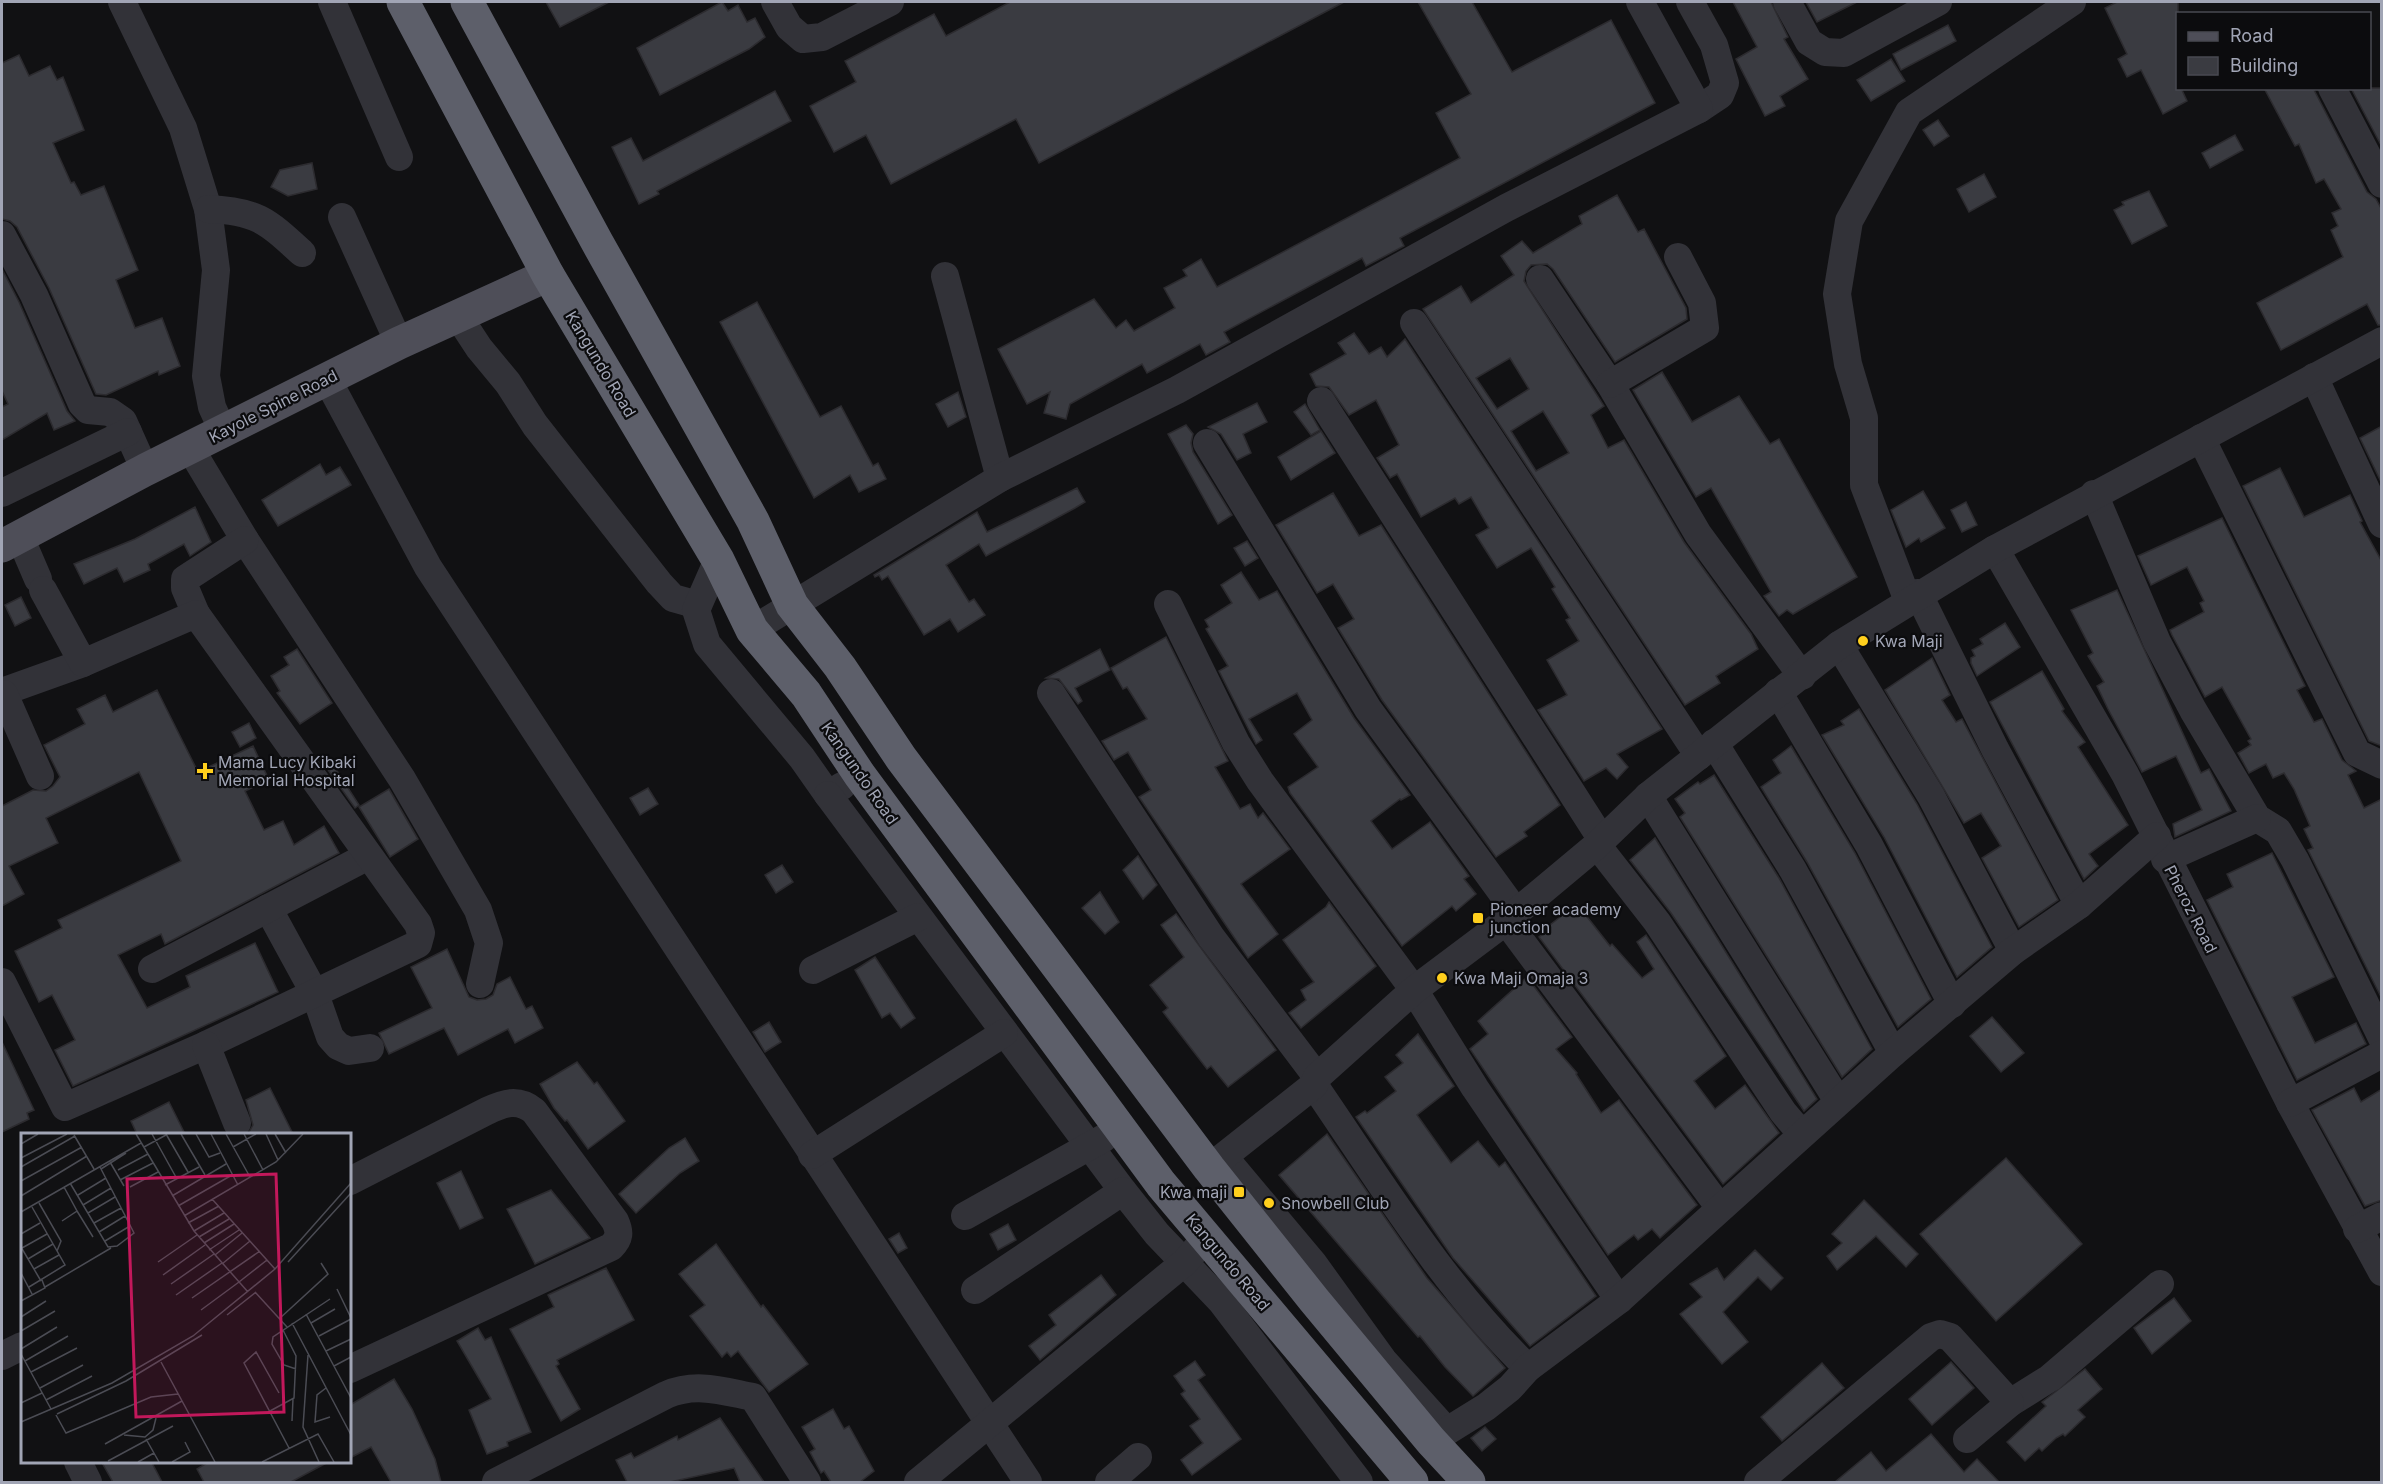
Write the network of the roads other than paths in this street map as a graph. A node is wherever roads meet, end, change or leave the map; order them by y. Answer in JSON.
{"nodes":[{"id":1,"x":122,"y":2,"type":"edge"},
{"id":2,"x":332,"y":2,"type":"edge"},
{"id":3,"x":403,"y":2,"type":"edge"},
{"id":4,"x":467,"y":2,"type":"edge"},
{"id":5,"x":775,"y":2,"type":"edge"},
{"id":6,"x":890,"y":2,"type":"edge"},
{"id":7,"x":1640,"y":2,"type":"edge"},
{"id":8,"x":1690,"y":2,"type":"edge"},
{"id":9,"x":1786,"y":2,"type":"edge"},
{"id":10,"x":2072,"y":2,"type":"edge"},
{"id":11,"x":1921,"y":5,"type":"edge"},
{"id":12,"x":2333,"y":90,"type":"edge"},
{"id":13,"x":1699,"y":109,"type":"junction"},
{"id":14,"x":399,"y":157,"type":"dead end"},
{"id":15,"x":2382,"y":184,"type":"edge"},
{"id":16,"x":208,"y":209,"type":"junction"},
{"id":17,"x":342,"y":217,"type":"dead end"},
{"id":18,"x":2,"y":235,"type":"edge"},
{"id":19,"x":303,"y":253,"type":"dead end"},
{"id":20,"x":1678,"y":257,"type":"dead end"},
{"id":21,"x":548,"y":275,"type":"junction"},
{"id":22,"x":945,"y":276,"type":"dead end"},
{"id":23,"x":1540,"y":279,"type":"dead end"},
{"id":24,"x":458,"y":316,"type":"junction"},
{"id":25,"x":1414,"y":323,"type":"dead end"},
{"id":26,"x":2382,"y":341,"type":"edge"},
{"id":27,"x":399,"y":343,"type":"junction"},
{"id":28,"x":2314,"y":376,"type":"junction"},
{"id":29,"x":327,"y":379,"type":"junction"},
{"id":30,"x":1610,"y":384,"type":"junction"},
{"id":31,"x":1322,"y":401,"type":"dead end"},
{"id":32,"x":223,"y":431,"type":"junction"},
{"id":33,"x":128,"y":432,"type":"junction"},
{"id":34,"x":2201,"y":438,"type":"junction"},
{"id":35,"x":1207,"y":443,"type":"dead end"},
{"id":36,"x":190,"y":448,"type":"junction"},
{"id":37,"x":145,"y":470,"type":"junction"},
{"id":38,"x":1000,"y":478,"type":"junction"},
{"id":39,"x":2,"y":493,"type":"edge"},
{"id":40,"x":2094,"y":494,"type":"junction"},
{"id":41,"x":2375,"y":495,"type":"edge"},
{"id":42,"x":2382,"y":524,"type":"edge"},
{"id":43,"x":245,"y":540,"type":"junction"},
{"id":44,"x":11,"y":542,"type":"edge"},
{"id":45,"x":1995,"y":549,"type":"junction"},
{"id":46,"x":718,"y":560,"type":"junction"},
{"id":47,"x":1913,"y":597,"type":"junction"},
{"id":48,"x":1168,"y":604,"type":"dead end"},
{"id":49,"x":698,"y":605,"type":"junction"},
{"id":50,"x":792,"y":605,"type":"junction"},
{"id":51,"x":196,"y":614,"type":"junction"},
{"id":52,"x":752,"y":630,"type":"junction"},
{"id":53,"x":1839,"y":645,"type":"junction"},
{"id":54,"x":83,"y":663,"type":"junction"},
{"id":55,"x":1802,"y":676,"type":"junction"},
{"id":56,"x":1778,"y":692,"type":"junction"},
{"id":57,"x":3,"y":693,"type":"edge"},
{"id":58,"x":1051,"y":693,"type":"dead end"},
{"id":59,"x":1707,"y":750,"type":"junction"},
{"id":60,"x":2382,"y":765,"type":"edge"},
{"id":61,"x":859,"y":774,"type":"junction"},
{"id":62,"x":40,"y":776,"type":"dead end"},
{"id":63,"x":828,"y":795,"type":"junction"},
{"id":64,"x":1648,"y":796,"type":"junction"},
{"id":65,"x":2257,"y":818,"type":"junction"},
{"id":66,"x":1599,"y":843,"type":"junction"},
{"id":67,"x":2161,"y":847,"type":"junction"},
{"id":68,"x":368,"y":856,"type":"junction"},
{"id":69,"x":2079,"y":905,"type":"junction"},
{"id":70,"x":268,"y":908,"type":"junction"},
{"id":71,"x":1511,"y":916,"type":"junction"},
{"id":72,"x":918,"y":917,"type":"junction"},
{"id":73,"x":2013,"y":951,"type":"junction"},
{"id":74,"x":152,"y":969,"type":"dead end"},
{"id":75,"x":813,"y":970,"type":"dead end"},
{"id":76,"x":2,"y":982,"type":"edge"},
{"id":77,"x":480,"y":984,"type":"dead end"},
{"id":78,"x":1414,"y":990,"type":"junction"},
{"id":79,"x":315,"y":994,"type":"junction"},
{"id":80,"x":1952,"y":1004,"type":"junction"},
{"id":81,"x":1004,"y":1033,"type":"junction"},
{"id":82,"x":2382,"y":1038,"type":"edge"},
{"id":83,"x":206,"y":1045,"type":"junction"},
{"id":84,"x":370,"y":1047,"type":"dead end"},
{"id":85,"x":1893,"y":1053,"type":"junction"},
{"id":86,"x":2382,"y":1054,"type":"edge"},
{"id":87,"x":1315,"y":1081,"type":"junction"},
{"id":88,"x":1838,"y":1101,"type":"junction"},
{"id":89,"x":2290,"y":1103,"type":"junction"},
{"id":90,"x":237,"y":1123,"type":"dead end"},
{"id":91,"x":1118,"y":1128,"type":"junction"},
{"id":92,"x":1804,"y":1131,"type":"junction"},
{"id":93,"x":1090,"y":1149,"type":"junction"},
{"id":94,"x":812,"y":1155,"type":"junction"},
{"id":95,"x":1216,"y":1162,"type":"junction"},
{"id":96,"x":351,"y":1180,"type":"edge"},
{"id":97,"x":1123,"y":1191,"type":"junction"},
{"id":98,"x":1720,"y":1209,"type":"junction"},
{"id":99,"x":965,"y":1215,"type":"dead end"},
{"id":100,"x":2382,"y":1216,"type":"edge"},
{"id":101,"x":2357,"y":1228,"type":"junction"},
{"id":102,"x":1206,"y":1237,"type":"junction"},
{"id":103,"x":1185,"y":1262,"type":"junction"},
{"id":104,"x":2382,"y":1272,"type":"edge"},
{"id":105,"x":2160,"y":1284,"type":"dead end"},
{"id":106,"x":975,"y":1290,"type":"dead end"},
{"id":107,"x":1619,"y":1300,"type":"junction"},
{"id":108,"x":1528,"y":1368,"type":"junction"},
{"id":109,"x":351,"y":1369,"type":"edge"},
{"id":110,"x":2010,"y":1403,"type":"junction"},
{"id":111,"x":990,"y":1423,"type":"junction"},
{"id":112,"x":1439,"y":1436,"type":"junction"},
{"id":113,"x":1967,"y":1438,"type":"dead end"},
{"id":114,"x":1138,"y":1457,"type":"dead end"},
{"id":115,"x":79,"y":1463,"type":"edge"},
{"id":116,"x":934,"y":1478,"type":"edge"},
{"id":117,"x":88,"y":1482,"type":"edge"},
{"id":118,"x":496,"y":1482,"type":"edge"},
{"id":119,"x":807,"y":1482,"type":"edge"},
{"id":120,"x":1028,"y":1482,"type":"edge"},
{"id":121,"x":1109,"y":1482,"type":"edge"},
{"id":122,"x":1359,"y":1482,"type":"edge"},
{"id":123,"x":1412,"y":1482,"type":"edge"},
{"id":124,"x":1469,"y":1482,"type":"edge"},
{"id":125,"x":1758,"y":1482,"type":"edge"}],
"edges":[{"from":1,"to":16,"type":"street"},
{"from":2,"to":14,"type":"street"},
{"from":3,"to":21,"type":"highway","name":"Kangundo Road"},
{"from":4,"to":50,"type":"highway"},
{"from":5,"to":6,"type":"street"},
{"from":7,"to":13,"type":"street"},
{"from":8,"to":13,"type":"street"},
{"from":9,"to":11,"type":"street"},
{"from":10,"to":47,"type":"street"},
{"from":12,"to":15,"type":"street"},
{"from":13,"to":38,"type":"street"},
{"from":16,"to":19,"type":"street"},
{"from":16,"to":32,"type":"street"},
{"from":17,"to":27,"type":"street"},
{"from":18,"to":33,"type":"street"},
{"from":20,"to":30,"type":"street"},
{"from":21,"to":24,"type":"main road","name":"Kayole Spine Road"},
{"from":21,"to":46,"type":"highway","name":"Kangundo Road"},
{"from":22,"to":38,"type":"street"},
{"from":23,"to":30,"type":"street"},
{"from":24,"to":27,"type":"main road","name":"Kayole Spine Road"},
{"from":24,"to":49,"type":"street"},
{"from":25,"to":59,"type":"street"},
{"from":26,"to":28,"type":"street"},
{"from":27,"to":29,"type":"main road","name":"Kayole Spine Road"},
{"from":28,"to":34,"type":"street"},
{"from":28,"to":41,"type":"street"},
{"from":29,"to":32,"type":"main road","name":"Kayole Spine Road"},
{"from":29,"to":94,"type":"street"},
{"from":30,"to":55,"type":"street"},
{"from":31,"to":66,"type":"street"},
{"from":32,"to":36,"type":"main road","name":"Kayole Spine Road"},
{"from":33,"to":37,"type":"street"},
{"from":33,"to":39,"type":"street"},
{"from":34,"to":40,"type":"street"},
{"from":34,"to":60,"type":"street"},
{"from":35,"to":71,"type":"street"},
{"from":36,"to":37,"type":"main road","name":"Kayole Spine Road"},
{"from":36,"to":43,"type":"street"},
{"from":37,"to":44,"type":"main road","name":"Kayole Spine Road"},
{"from":38,"to":50,"type":"street"},
{"from":40,"to":45,"type":"street"},
{"from":40,"to":65,"type":"street"},
{"from":41,"to":42,"type":"street"},
{"from":43,"to":51,"type":"street"},
{"from":43,"to":77,"type":"street"},
{"from":44,"to":54,"type":"street"},
{"from":45,"to":47,"type":"street"},
{"from":45,"to":67,"type":"street","name":"Pheroz Road"},
{"from":46,"to":49,"type":"street"},
{"from":46,"to":52,"type":"highway","name":"Kangundo Road"},
{"from":47,"to":53,"type":"street"},
{"from":47,"to":69,"type":"street"},
{"from":48,"to":78,"type":"street"},
{"from":49,"to":63,"type":"street"},
{"from":50,"to":52,"type":"street"},
{"from":50,"to":95,"type":"highway"},
{"from":51,"to":54,"type":"street"},
{"from":51,"to":68,"type":"street"},
{"from":52,"to":61,"type":"highway","name":"Kangundo Road"},
{"from":53,"to":55,"type":"street"},
{"from":53,"to":73,"type":"street"},
{"from":54,"to":57,"type":"street"},
{"from":55,"to":56,"type":"street"},
{"from":56,"to":59,"type":"street"},
{"from":56,"to":80,"type":"street"},
{"from":57,"to":62,"type":"street"},
{"from":58,"to":87,"type":"street"},
{"from":59,"to":64,"type":"street"},
{"from":59,"to":85,"type":"street"},
{"from":61,"to":63,"type":"street"},
{"from":61,"to":91,"type":"highway","name":"Kangundo Road"},
{"from":63,"to":72,"type":"street"},
{"from":64,"to":66,"type":"street"},
{"from":64,"to":88,"type":"street"},
{"from":65,"to":67,"type":"street"},
{"from":65,"to":82,"type":"street"},
{"from":66,"to":71,"type":"street"},
{"from":66,"to":92,"type":"street"},
{"from":67,"to":69,"type":"street"},
{"from":67,"to":89,"type":"street","name":"Pheroz Road"},
{"from":68,"to":70,"type":"street"},
{"from":68,"to":79,"type":"street"},
{"from":69,"to":73,"type":"street"},
{"from":70,"to":74,"type":"street"},
{"from":70,"to":79,"type":"street"},
{"from":71,"to":78,"type":"street"},
{"from":71,"to":98,"type":"street"},
{"from":72,"to":75,"type":"street"},
{"from":72,"to":81,"type":"street"},
{"from":73,"to":80,"type":"street"},
{"from":76,"to":83,"type":"street"},
{"from":78,"to":87,"type":"street"},
{"from":78,"to":107,"type":"street"},
{"from":79,"to":83,"type":"street"},
{"from":79,"to":84,"type":"street"},
{"from":80,"to":85,"type":"street"},
{"from":81,"to":93,"type":"street"},
{"from":81,"to":94,"type":"street"},
{"from":83,"to":90,"type":"street"},
{"from":85,"to":88,"type":"street"},
{"from":86,"to":89,"type":"street"},
{"from":87,"to":95,"type":"street"},
{"from":87,"to":108,"type":"street"},
{"from":88,"to":92,"type":"street"},
{"from":89,"to":101,"type":"street","name":"Pheroz Road"},
{"from":91,"to":93,"type":"street"},
{"from":91,"to":102,"type":"highway","name":"Kangundo Road"},
{"from":92,"to":98,"type":"street"},
{"from":93,"to":97,"type":"street"},
{"from":93,"to":99,"type":"street"},
{"from":94,"to":111,"type":"street"},
{"from":95,"to":112,"type":"highway"},
{"from":96,"to":109,"type":"street"},
{"from":97,"to":103,"type":"street"},
{"from":97,"to":106,"type":"street"},
{"from":98,"to":107,"type":"street"},
{"from":100,"to":101,"type":"street"},
{"from":101,"to":104,"type":"street","name":"Pheroz Road"},
{"from":102,"to":103,"type":"street"},
{"from":102,"to":123,"type":"highway","name":"Kangundo Road"},
{"from":103,"to":111,"type":"street"},
{"from":103,"to":122,"type":"street"},
{"from":105,"to":110,"type":"street"},
{"from":107,"to":108,"type":"street"},
{"from":108,"to":112,"type":"street"},
{"from":110,"to":113,"type":"street"},
{"from":110,"to":125,"type":"street"},
{"from":111,"to":116,"type":"street"},
{"from":111,"to":120,"type":"street"},
{"from":112,"to":124,"type":"highway"},
{"from":114,"to":121,"type":"street"},
{"from":115,"to":117,"type":"street"},
{"from":118,"to":119,"type":"street"}]}
